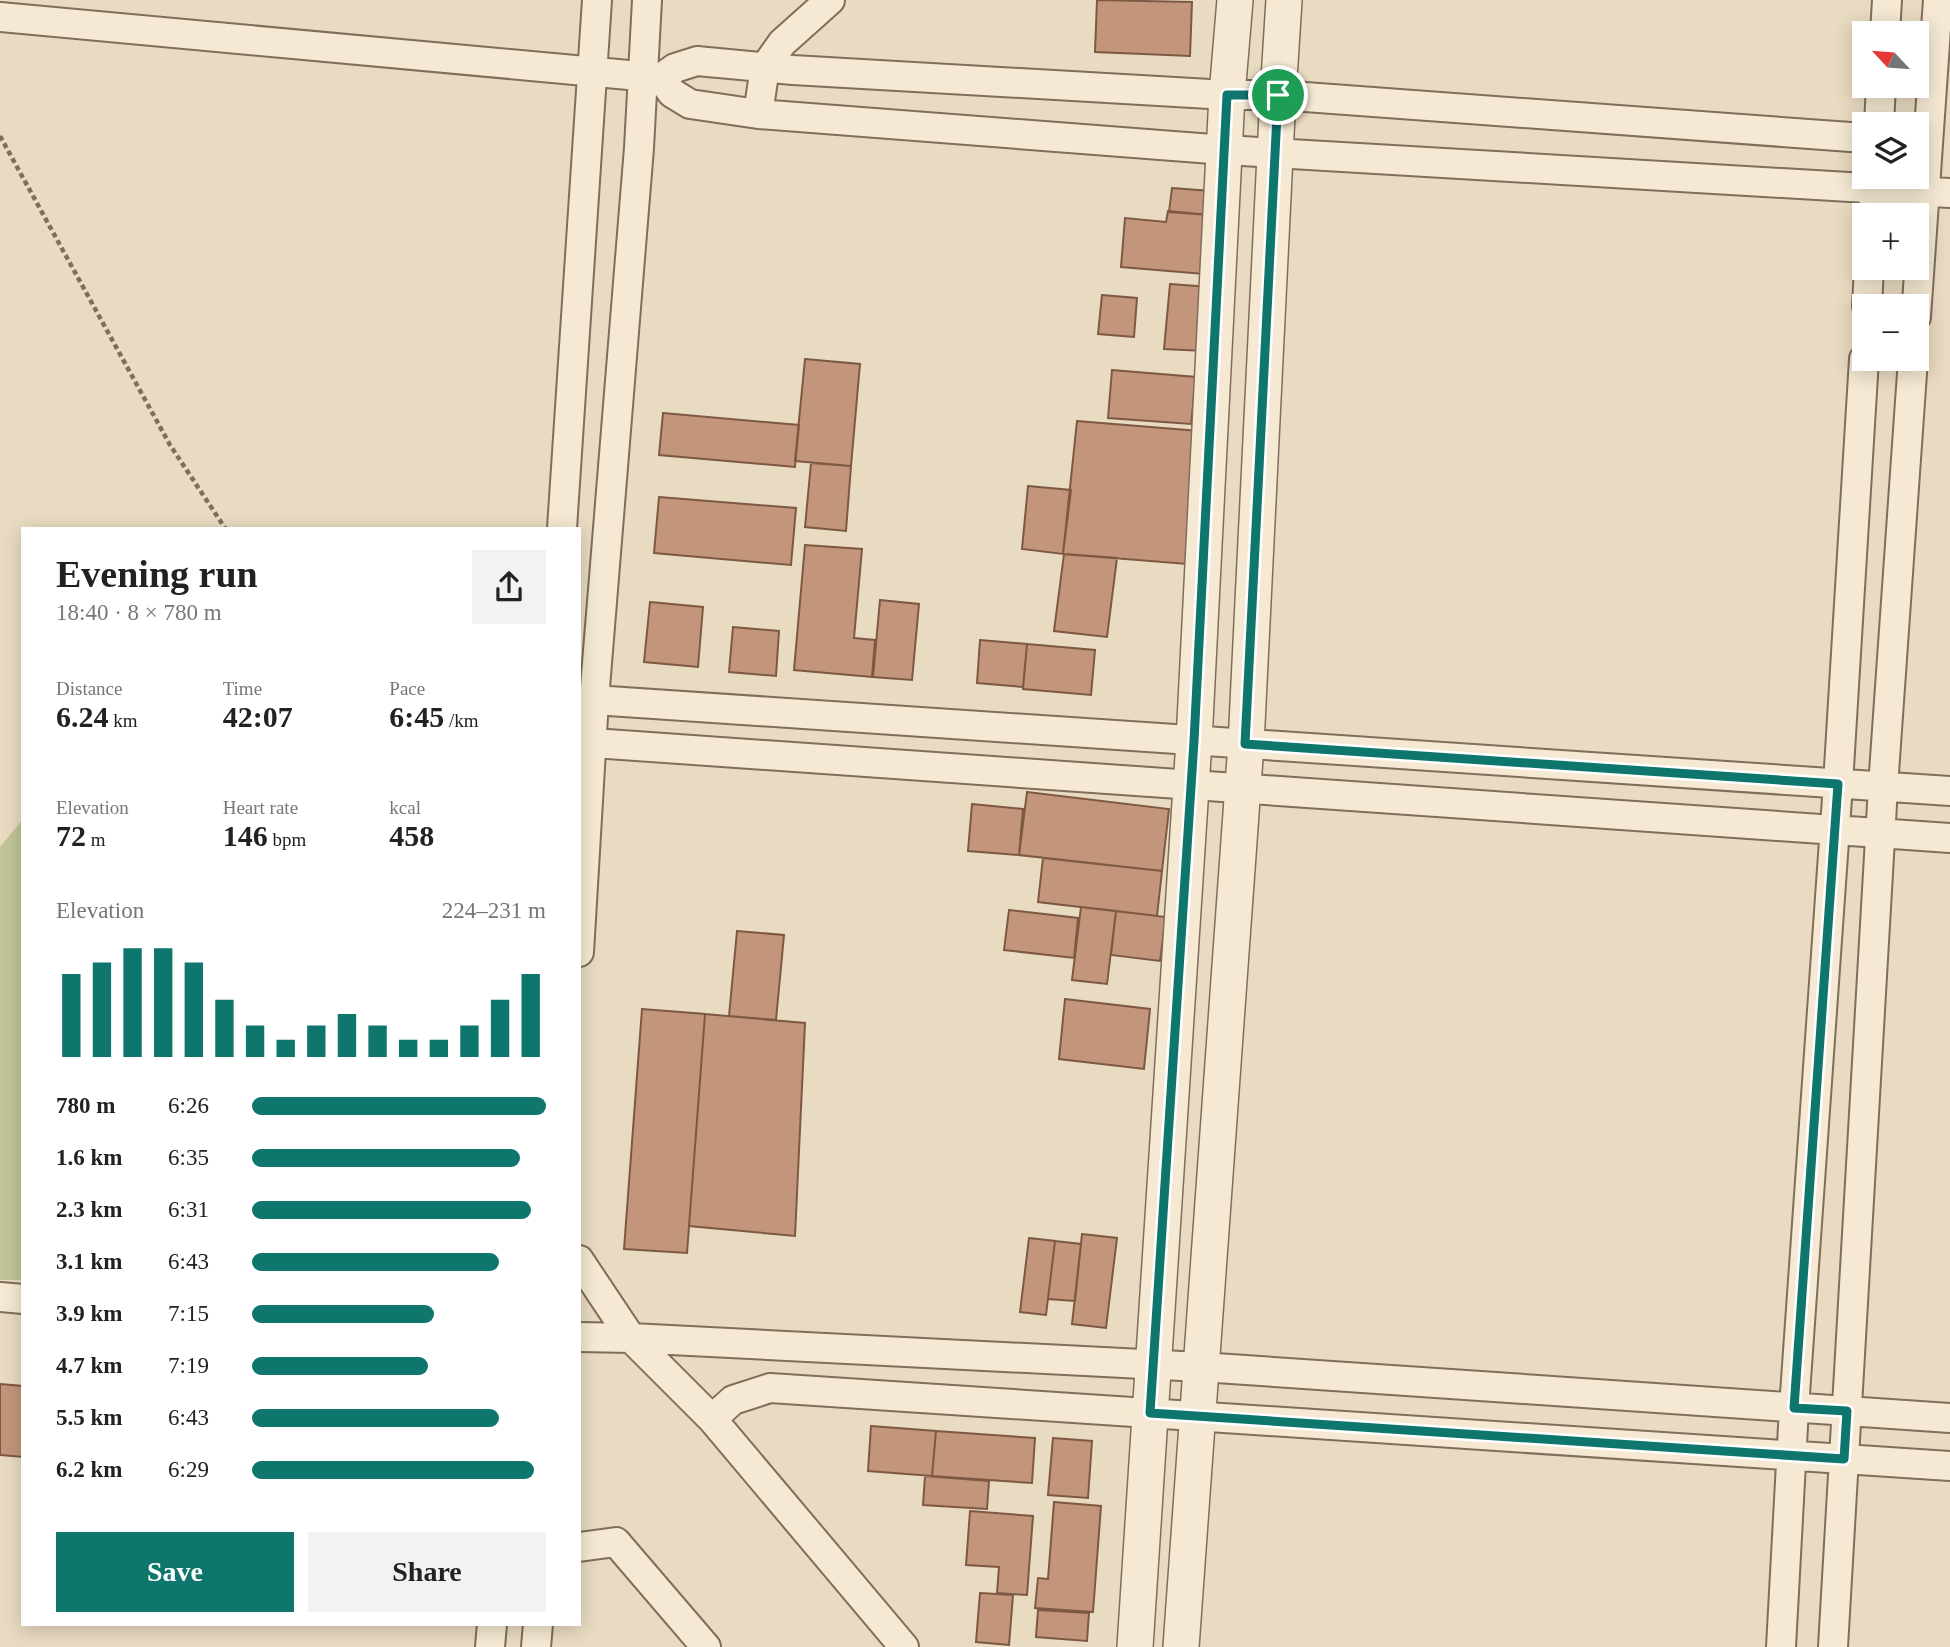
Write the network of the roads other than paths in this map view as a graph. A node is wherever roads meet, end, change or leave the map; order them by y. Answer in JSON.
{"nodes":[{"id":1,"x":597,"y":0,"type":"edge"},
{"id":2,"x":647,"y":0,"type":"edge"},
{"id":3,"x":830,"y":0,"type":"edge"},
{"id":4,"x":1235,"y":0,"type":"edge"},
{"id":5,"x":1284,"y":0,"type":"edge"},
{"id":6,"x":1887,"y":0,"type":"edge"},
{"id":7,"x":1938,"y":0,"type":"edge"},
{"id":8,"x":0,"y":17,"type":"edge"},
{"id":9,"x":1886,"y":21,"type":"edge"},
{"id":10,"x":765,"y":67,"type":"junction"},
{"id":11,"x":594,"y":73,"type":"junction"},
{"id":12,"x":652,"y":77,"type":"junction"},
{"id":13,"x":1227,"y":95,"type":"junction"},
{"id":14,"x":1278,"y":95,"type":"junction"},
{"id":15,"x":758,"y":114,"type":"junction"},
{"id":16,"x":1852,"y":137,"type":"edge"},
{"id":17,"x":1931,"y":142,"type":"edge"},
{"id":18,"x":1225,"y":150,"type":"junction"},
{"id":19,"x":1275,"y":152,"type":"junction"},
{"id":20,"x":1938,"y":193,"type":"edge"},
{"id":21,"x":1874,"y":194,"type":"edge"},
{"id":22,"x":1920,"y":294,"type":"edge"},
{"id":23,"x":1863,"y":371,"type":"edge"},
{"id":24,"x":1912,"y":371,"type":"edge"},
{"id":25,"x":562,"y":527,"type":"edge"},
{"id":26,"x":594,"y":700,"type":"junction"},
{"id":27,"x":1194,"y":741,"type":"junction"},
{"id":28,"x":586,"y":743,"type":"edge"},
{"id":29,"x":1245,"y":744,"type":"junction"},
{"id":30,"x":1838,"y":784,"type":"junction"},
{"id":31,"x":1191,"y":785,"type":"junction"},
{"id":32,"x":1883,"y":786,"type":"junction"},
{"id":33,"x":1242,"y":789,"type":"junction"},
{"id":34,"x":1950,"y":791,"type":"edge"},
{"id":35,"x":1835,"y":830,"type":"junction"},
{"id":36,"x":1880,"y":833,"type":"junction"},
{"id":37,"x":1950,"y":838,"type":"edge"},
{"id":38,"x":581,"y":892,"type":"edge"},
{"id":39,"x":581,"y":1263,"type":"edge"},
{"id":40,"x":0,"y":1297,"type":"edge"},
{"id":41,"x":21,"y":1299,"type":"edge"},
{"id":42,"x":581,"y":1337,"type":"edge"},
{"id":43,"x":631,"y":1338,"type":"junction"},
{"id":44,"x":1153,"y":1365,"type":"junction"},
{"id":45,"x":1201,"y":1367,"type":"junction"},
{"id":46,"x":1794,"y":1408,"type":"junction"},
{"id":47,"x":1847,"y":1411,"type":"junction"},
{"id":48,"x":1150,"y":1413,"type":"junction"},
{"id":49,"x":1198,"y":1416,"type":"junction"},
{"id":50,"x":1950,"y":1418,"type":"edge"},
{"id":51,"x":712,"y":1419,"type":"junction"},
{"id":52,"x":1791,"y":1456,"type":"junction"},
{"id":53,"x":1844,"y":1459,"type":"junction"},
{"id":54,"x":1950,"y":1466,"type":"edge"},
{"id":55,"x":581,"y":1547,"type":"edge"},
{"id":56,"x":492,"y":1626,"type":"edge"},
{"id":57,"x":538,"y":1626,"type":"edge"},
{"id":58,"x":490,"y":1647,"type":"edge"},
{"id":59,"x":536,"y":1647,"type":"edge"},
{"id":60,"x":706,"y":1647,"type":"edge"},
{"id":61,"x":904,"y":1647,"type":"edge"},
{"id":62,"x":1135,"y":1647,"type":"edge"},
{"id":63,"x":1181,"y":1647,"type":"edge"},
{"id":64,"x":1781,"y":1647,"type":"edge"},
{"id":65,"x":1833,"y":1647,"type":"edge"}],
"edges":[{"from":1,"to":11,"type":"street"},
{"from":2,"to":12,"type":"street"},
{"from":3,"to":10,"type":"street"},
{"from":4,"to":13,"type":"street"},
{"from":5,"to":14,"type":"street"},
{"from":6,"to":9,"type":"street"},
{"from":7,"to":17,"type":"street"},
{"from":8,"to":11,"type":"street"},
{"from":10,"to":12,"type":"street"},
{"from":10,"to":13,"type":"street"},
{"from":10,"to":15,"type":"street"},
{"from":11,"to":12,"type":"street"},
{"from":11,"to":25,"type":"street"},
{"from":12,"to":15,"type":"street"},
{"from":12,"to":26,"type":"street"},
{"from":13,"to":14,"type":"street"},
{"from":13,"to":18,"type":"street"},
{"from":14,"to":16,"type":"street"},
{"from":14,"to":19,"type":"street"},
{"from":15,"to":18,"type":"street"},
{"from":17,"to":20,"type":"street"},
{"from":18,"to":19,"type":"street"},
{"from":18,"to":27,"type":"street"},
{"from":19,"to":21,"type":"street"},
{"from":19,"to":29,"type":"street"},
{"from":20,"to":21,"type":"street"},
{"from":20,"to":22,"type":"street"},
{"from":23,"to":30,"type":"street"},
{"from":24,"to":32,"type":"street"},
{"from":26,"to":27,"type":"street"},
{"from":26,"to":28,"type":"street"},
{"from":27,"to":29,"type":"street"},
{"from":27,"to":31,"type":"street"},
{"from":28,"to":31,"type":"street"},
{"from":28,"to":38,"type":"street"},
{"from":29,"to":30,"type":"street"},
{"from":29,"to":33,"type":"street"},
{"from":30,"to":32,"type":"street"},
{"from":30,"to":35,"type":"street"},
{"from":31,"to":33,"type":"street"},
{"from":31,"to":44,"type":"street"},
{"from":32,"to":34,"type":"street"},
{"from":32,"to":36,"type":"street"},
{"from":33,"to":35,"type":"street"},
{"from":33,"to":45,"type":"street"},
{"from":35,"to":36,"type":"street"},
{"from":35,"to":46,"type":"street"},
{"from":36,"to":37,"type":"street"},
{"from":36,"to":47,"type":"street"},
{"from":39,"to":43,"type":"street"},
{"from":40,"to":41,"type":"street"},
{"from":42,"to":43,"type":"street"},
{"from":43,"to":44,"type":"street"},
{"from":43,"to":51,"type":"street"},
{"from":44,"to":45,"type":"street"},
{"from":44,"to":48,"type":"street"},
{"from":45,"to":46,"type":"street"},
{"from":45,"to":49,"type":"street"},
{"from":46,"to":47,"type":"street"},
{"from":46,"to":52,"type":"street"},
{"from":47,"to":50,"type":"street"},
{"from":47,"to":53,"type":"street"},
{"from":48,"to":49,"type":"street"},
{"from":48,"to":51,"type":"street"},
{"from":48,"to":62,"type":"street"},
{"from":49,"to":52,"type":"street"},
{"from":49,"to":63,"type":"street"},
{"from":51,"to":61,"type":"street"},
{"from":52,"to":53,"type":"street"},
{"from":52,"to":64,"type":"street"},
{"from":53,"to":54,"type":"street"},
{"from":53,"to":65,"type":"street"},
{"from":55,"to":60,"type":"street"},
{"from":56,"to":58,"type":"street"},
{"from":57,"to":59,"type":"street"}]}
